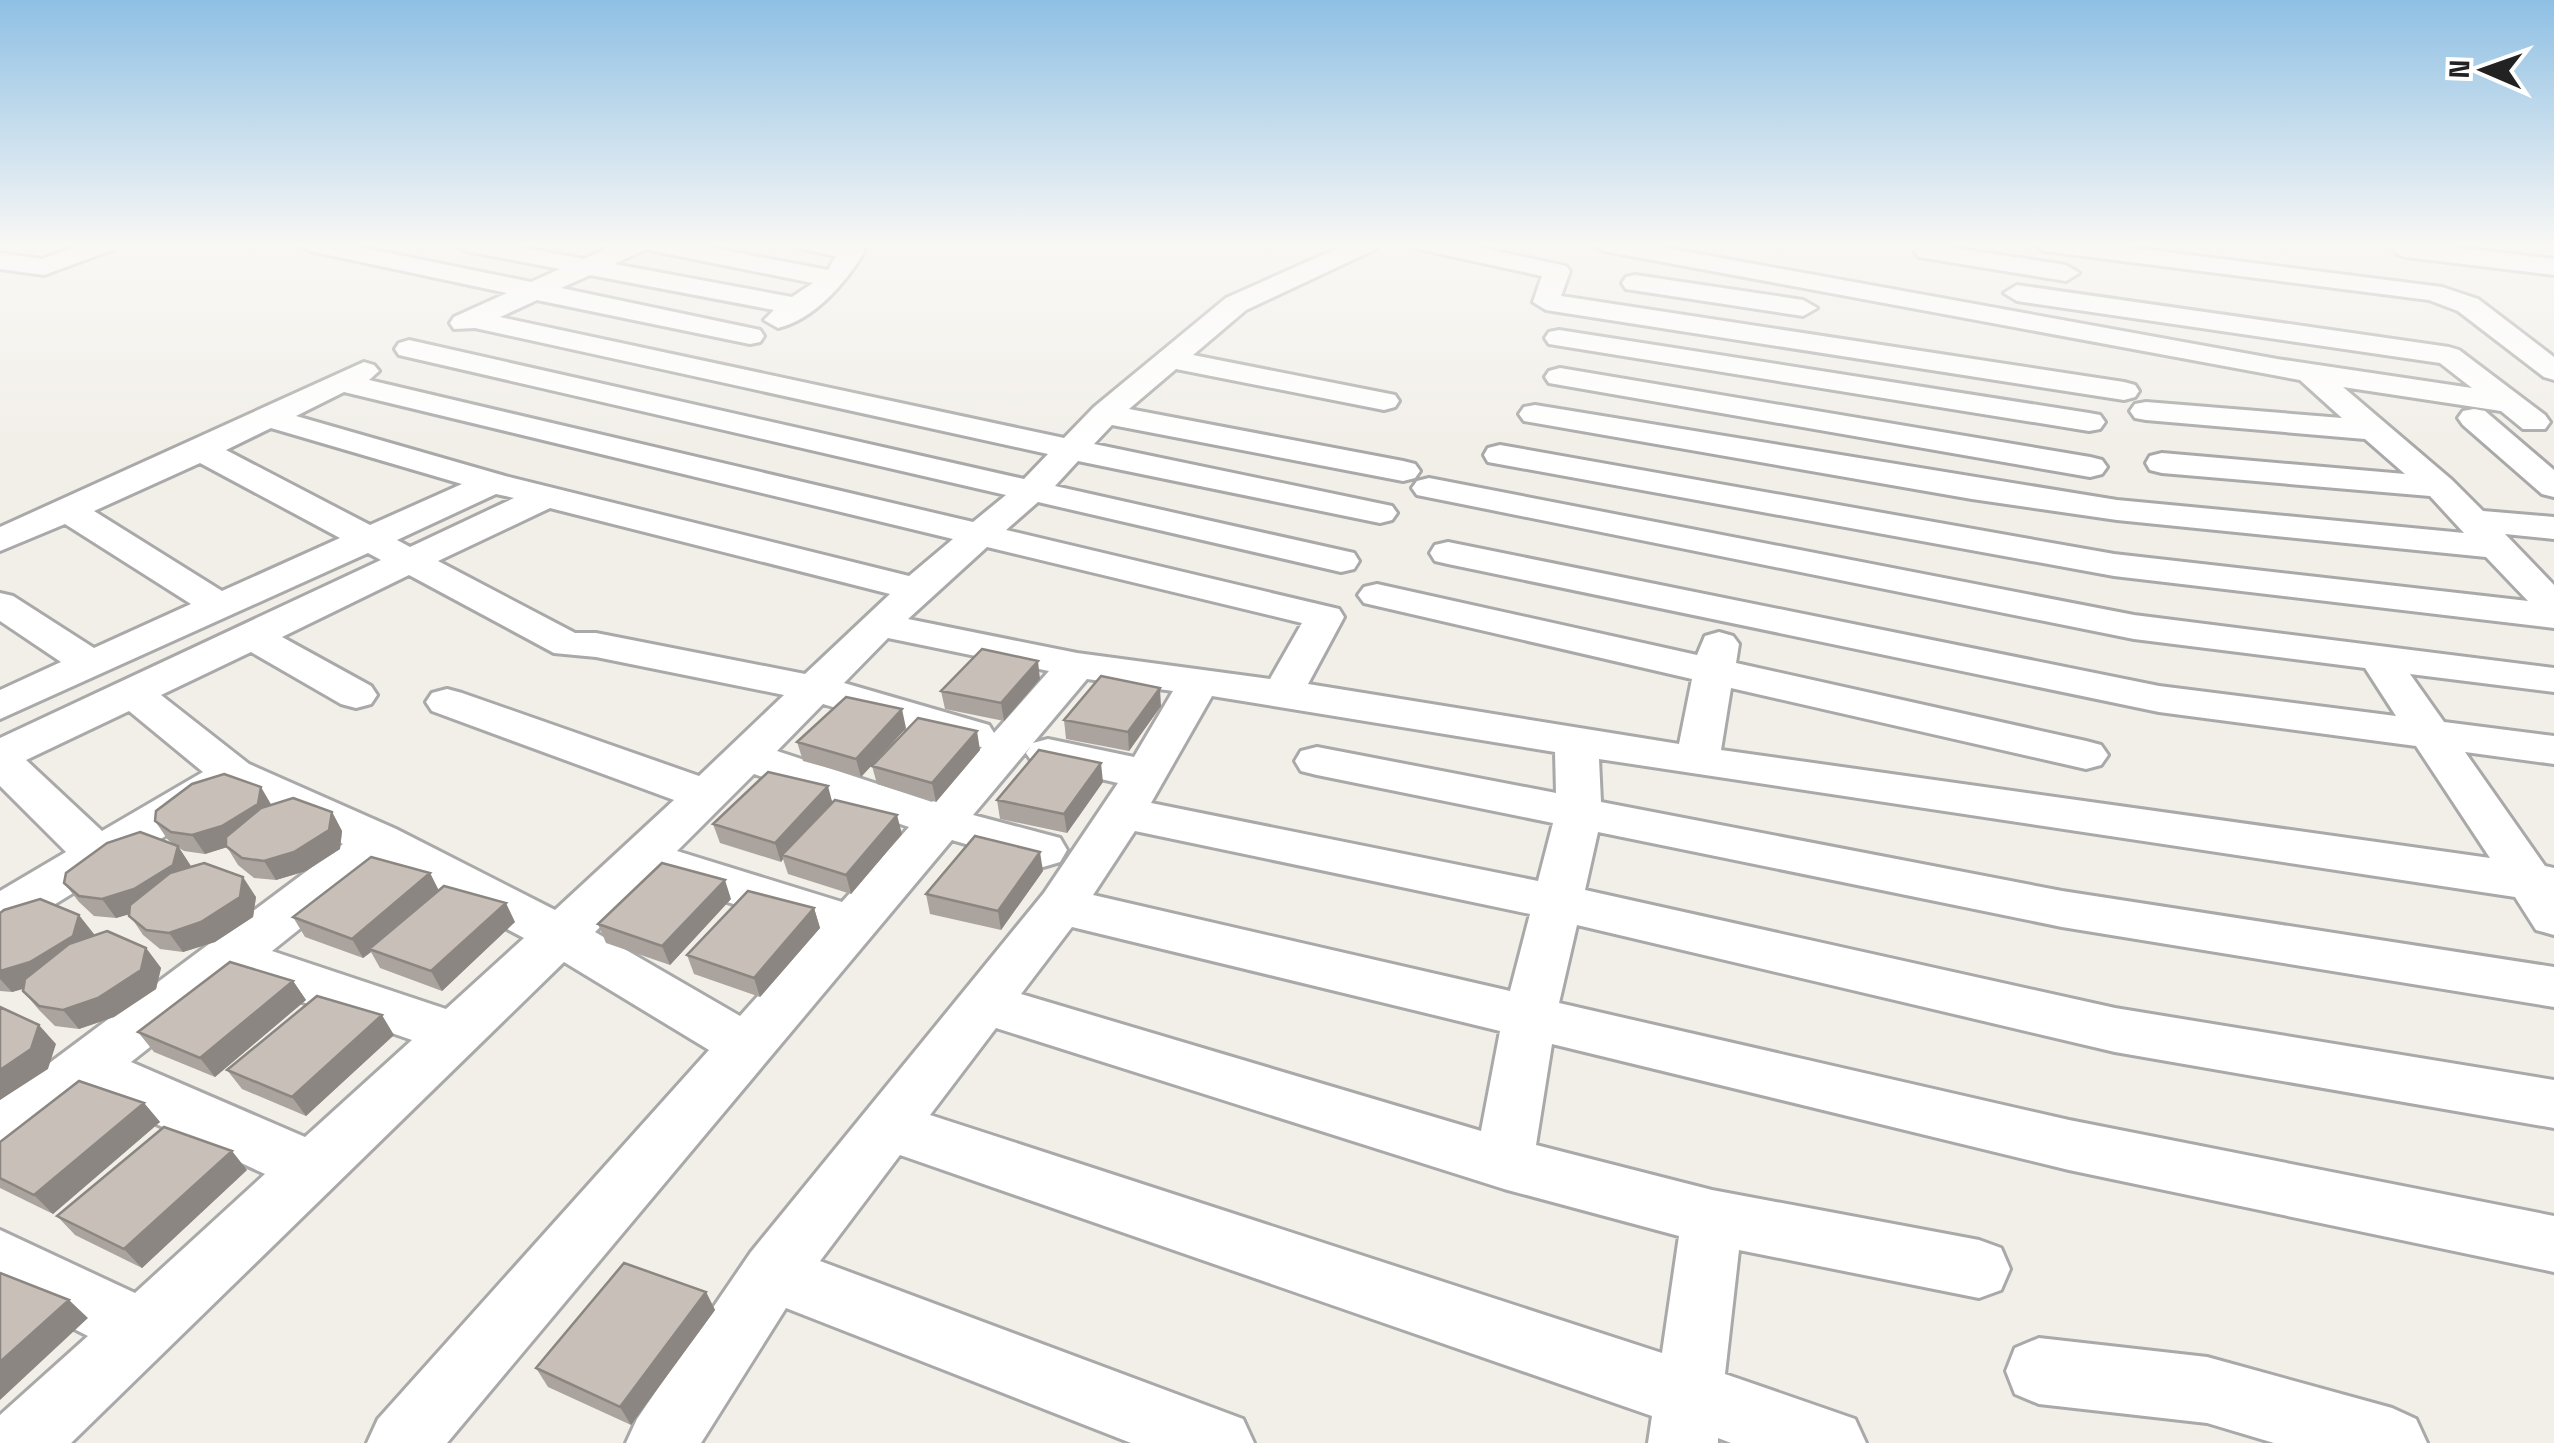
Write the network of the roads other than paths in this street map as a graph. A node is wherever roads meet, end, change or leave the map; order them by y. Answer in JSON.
{"nodes":[{"id":1,"x":487,"y":311,"type":"edge"},
{"id":2,"x":626,"y":311,"type":"edge"},
{"id":3,"x":792,"y":311,"type":"edge"},
{"id":4,"x":1227,"y":311,"type":"edge"},
{"id":5,"x":1645,"y":311,"type":"edge"},
{"id":6,"x":1748,"y":311,"type":"edge"},
{"id":7,"x":1786,"y":311,"type":"edge"},
{"id":8,"x":2048,"y":311,"type":"edge"},
{"id":9,"x":2202,"y":311,"type":"edge"},
{"id":10,"x":2253,"y":311,"type":"edge"},
{"id":11,"x":2476,"y":311,"type":"edge"},
{"id":12,"x":471,"y":319,"type":"junction"},
{"id":13,"x":1810,"y":327,"type":"junction"},
{"id":14,"x":2262,"y":331,"type":"junction"},
{"id":15,"x":2049,"y":335,"type":"junction"},
{"id":16,"x":750,"y":336,"type":"junction"},
{"id":17,"x":1559,"y":338,"type":"dead end"},
{"id":18,"x":408,"y":350,"type":"junction"},
{"id":19,"x":1170,"y":359,"type":"junction"},
{"id":20,"x":696,"y":369,"type":"junction"},
{"id":21,"x":2554,"y":371,"type":"edge"},
{"id":22,"x":1560,"y":376,"type":"dead end"},
{"id":23,"x":2166,"y":377,"type":"dead end"},
{"id":24,"x":2305,"y":377,"type":"junction"},
{"id":25,"x":340,"y":382,"type":"junction"},
{"id":26,"x":1384,"y":401,"type":"dead end"},
{"id":27,"x":2508,"y":403,"type":"junction"},
{"id":28,"x":1106,"y":414,"type":"junction"},
{"id":29,"x":1535,"y":414,"type":"dead end"},
{"id":30,"x":908,"y":416,"type":"junction"},
{"id":31,"x":1786,"y":417,"type":"junction"},
{"id":32,"x":269,"y":418,"type":"junction"},
{"id":33,"x":2474,"y":418,"type":"junction"},
{"id":34,"x":2366,"y":421,"type":"junction"},
{"id":35,"x":2090,"y":422,"type":"dead end"},
{"id":36,"x":2544,"y":423,"type":"edge"},
{"id":37,"x":1072,"y":449,"type":"junction"},
{"id":38,"x":200,"y":450,"type":"junction"},
{"id":39,"x":863,"y":451,"type":"junction"},
{"id":40,"x":1500,"y":455,"type":"dead end"},
{"id":41,"x":1772,"y":455,"type":"junction"},
{"id":42,"x":2162,"y":464,"type":"dead end"},
{"id":43,"x":2090,"y":467,"type":"dead end"},
{"id":44,"x":493,"y":483,"type":"junction"},
{"id":45,"x":2440,"y":487,"type":"junction"},
{"id":46,"x":2554,"y":487,"type":"edge"},
{"id":47,"x":1031,"y":490,"type":"junction"},
{"id":48,"x":805,"y":493,"type":"junction"},
{"id":49,"x":548,"y":495,"type":"junction"},
{"id":50,"x":1756,"y":501,"type":"junction"},
{"id":51,"x":68,"y":510,"type":"junction"},
{"id":52,"x":1380,"y":513,"type":"dead end"},
{"id":53,"x":2472,"y":520,"type":"junction"},
{"id":54,"x":2554,"y":528,"type":"edge"},
{"id":55,"x":979,"y":536,"type":"junction"},
{"id":56,"x":0,"y":540,"type":"edge"},
{"id":57,"x":366,"y":540,"type":"junction"},
{"id":58,"x":1448,"y":553,"type":"dead end"},
{"id":59,"x":1745,"y":553,"type":"junction"},
{"id":60,"x":1341,"y":561,"type":"dead end"},
{"id":61,"x":409,"y":564,"type":"junction"},
{"id":62,"x":2525,"y":565,"type":"edge"},
{"id":63,"x":916,"y":588,"type":"junction"},
{"id":64,"x":1377,"y":595,"type":"dead end"},
{"id":65,"x":0,"y":604,"type":"edge"},
{"id":66,"x":220,"y":606,"type":"junction"},
{"id":67,"x":2554,"y":607,"type":"edge"},
{"id":68,"x":1726,"y":610,"type":"junction"},
{"id":69,"x":2554,"y":616,"type":"edge"},
{"id":70,"x":880,"y":624,"type":"junction"},
{"id":71,"x":254,"y":637,"type":"junction"},
{"id":72,"x":2380,"y":659,"type":"junction"},
{"id":73,"x":91,"y":664,"type":"junction"},
{"id":74,"x":1077,"y":664,"type":"junction"},
{"id":75,"x":1714,"y":671,"type":"junction"},
{"id":76,"x":2554,"y":680,"type":"edge"},
{"id":77,"x":1199,"y":682,"type":"junction"},
{"id":78,"x":817,"y":689,"type":"junction"},
{"id":79,"x":133,"y":693,"type":"junction"},
{"id":80,"x":1283,"y":693,"type":"junction"},
{"id":81,"x":356,"y":695,"type":"dead end"},
{"id":82,"x":447,"y":702,"type":"dead end"},
{"id":83,"x":0,"y":706,"type":"edge"},
{"id":84,"x":2430,"y":733,"type":"junction"},
{"id":85,"x":1578,"y":740,"type":"junction"},
{"id":86,"x":1010,"y":745,"type":"junction"},
{"id":87,"x":2554,"y":750,"type":"edge"},
{"id":88,"x":2086,"y":755,"type":"dead end"},
{"id":89,"x":746,"y":756,"type":"junction"},
{"id":90,"x":0,"y":758,"type":"edge"},
{"id":91,"x":1317,"y":761,"type":"dead end"},
{"id":92,"x":1696,"y":761,"type":"junction"},
{"id":93,"x":234,"y":774,"type":"junction"},
{"id":94,"x":1134,"y":794,"type":"junction"},
{"id":95,"x":706,"y":795,"type":"junction"},
{"id":96,"x":1578,"y":813,"type":"junction"},
{"id":97,"x":939,"y":822,"type":"junction"},
{"id":98,"x":379,"y":841,"type":"junction"},
{"id":99,"x":1042,"y":850,"type":"edge"},
{"id":100,"x":98,"y":854,"type":"junction"},
{"id":101,"x":643,"y":857,"type":"junction"},
{"id":102,"x":2547,"y":895,"type":"edge"},
{"id":103,"x":1556,"y":902,"type":"junction"},
{"id":104,"x":1061,"y":906,"type":"junction"},
{"id":105,"x":0,"y":914,"type":"edge"},
{"id":106,"x":850,"y":924,"type":"junction"},
{"id":107,"x":558,"y":934,"type":"junction"},
{"id":108,"x":230,"y":957,"type":"junction"},
{"id":109,"x":2554,"y":987,"type":"edge"},
{"id":110,"x":987,"y":1005,"type":"junction"},
{"id":111,"x":1528,"y":1018,"type":"junction"},
{"id":112,"x":454,"y":1033,"type":"junction"},
{"id":113,"x":746,"y":1046,"type":"junction"},
{"id":114,"x":88,"y":1068,"type":"junction"},
{"id":115,"x":2554,"y":1104,"type":"edge"},
{"id":116,"x":888,"y":1126,"type":"junction"},
{"id":117,"x":0,"y":1133,"type":"edge"},
{"id":118,"x":1504,"y":1162,"type":"junction"},
{"id":119,"x":312,"y":1168,"type":"junction"},
{"id":120,"x":1712,"y":1216,"type":"junction"},
{"id":121,"x":2554,"y":1244,"type":"edge"},
{"id":122,"x":0,"y":1259,"type":"edge"},
{"id":123,"x":1979,"y":1269,"type":"dead end"},
{"id":124,"x":774,"y":1273,"type":"junction"},
{"id":125,"x":142,"y":1329,"type":"junction"},
{"id":126,"x":2039,"y":1370,"type":"dead end"},
{"id":127,"x":1687,"y":1421,"type":"edge"},
{"id":128,"x":21,"y":1443,"type":"edge"},
{"id":129,"x":403,"y":1443,"type":"edge"},
{"id":130,"x":661,"y":1443,"type":"edge"},
{"id":131,"x":1220,"y":1443,"type":"edge"},
{"id":132,"x":1831,"y":1443,"type":"edge"},
{"id":133,"x":2392,"y":1443,"type":"edge"}],
"edges":[{"from":1,"to":12,"type":"street"},
{"from":2,"to":16,"type":"street"},
{"from":3,"to":16,"type":"street"},
{"from":4,"to":19,"type":"street"},
{"from":5,"to":13,"type":"street"},
{"from":6,"to":13,"type":"street"},
{"from":7,"to":13,"type":"street"},
{"from":8,"to":15,"type":"street"},
{"from":9,"to":14,"type":"street"},
{"from":10,"to":14,"type":"street"},
{"from":11,"to":21,"type":"street"},
{"from":12,"to":18,"type":"street"},
{"from":12,"to":20,"type":"street"},
{"from":13,"to":15,"type":"street"},
{"from":13,"to":17,"type":"street"},
{"from":13,"to":31,"type":"street"},
{"from":13,"to":34,"type":"street"},
{"from":13,"to":35,"type":"street"},
{"from":14,"to":24,"type":"street"},
{"from":14,"to":27,"type":"street"},
{"from":15,"to":24,"type":"street"},
{"from":16,"to":20,"type":"street"},
{"from":18,"to":25,"type":"street"},
{"from":18,"to":39,"type":"street"},
{"from":19,"to":26,"type":"street"},
{"from":19,"to":28,"type":"street"},
{"from":20,"to":30,"type":"street"},
{"from":22,"to":31,"type":"street"},
{"from":23,"to":24,"type":"street"},
{"from":24,"to":27,"type":"street"},
{"from":24,"to":34,"type":"street"},
{"from":25,"to":32,"type":"street"},
{"from":25,"to":48,"type":"street"},
{"from":27,"to":36,"type":"street"},
{"from":28,"to":37,"type":"street"},
{"from":28,"to":59,"type":"street"},
{"from":29,"to":41,"type":"street"},
{"from":30,"to":37,"type":"street"},
{"from":30,"to":39,"type":"street"},
{"from":31,"to":41,"type":"street"},
{"from":31,"to":43,"type":"street"},
{"from":32,"to":38,"type":"street"},
{"from":32,"to":44,"type":"street"},
{"from":33,"to":34,"type":"street"},
{"from":33,"to":36,"type":"street"},
{"from":33,"to":46,"type":"street"},
{"from":34,"to":45,"type":"street"},
{"from":37,"to":47,"type":"street"},
{"from":37,"to":52,"type":"street"},
{"from":38,"to":51,"type":"street"},
{"from":38,"to":57,"type":"street"},
{"from":39,"to":47,"type":"street"},
{"from":39,"to":48,"type":"street"},
{"from":40,"to":50,"type":"street"},
{"from":41,"to":50,"type":"street"},
{"from":41,"to":62,"type":"street"},
{"from":42,"to":45,"type":"street"},
{"from":44,"to":49,"type":"street"},
{"from":44,"to":57,"type":"street"},
{"from":45,"to":53,"type":"street"},
{"from":47,"to":55,"type":"street"},
{"from":47,"to":60,"type":"street"},
{"from":48,"to":55,"type":"street"},
{"from":49,"to":61,"type":"street"},
{"from":49,"to":63,"type":"street"},
{"from":50,"to":59,"type":"street"},
{"from":50,"to":69,"type":"street"},
{"from":51,"to":56,"type":"street"},
{"from":51,"to":66,"type":"street"},
{"from":53,"to":54,"type":"street"},
{"from":53,"to":62,"type":"street"},
{"from":55,"to":63,"type":"street"},
{"from":55,"to":80,"type":"street"},
{"from":57,"to":61,"type":"street"},
{"from":57,"to":66,"type":"street"},
{"from":58,"to":68,"type":"street"},
{"from":59,"to":68,"type":"street"},
{"from":59,"to":72,"type":"street"},
{"from":61,"to":71,"type":"street"},
{"from":61,"to":78,"type":"street"},
{"from":62,"to":67,"type":"street"},
{"from":63,"to":70,"type":"street"},
{"from":64,"to":75,"type":"street"},
{"from":65,"to":73,"type":"street"},
{"from":66,"to":73,"type":"street"},
{"from":68,"to":75,"type":"street"},
{"from":68,"to":84,"type":"street"},
{"from":70,"to":74,"type":"street"},
{"from":70,"to":78,"type":"street"},
{"from":71,"to":79,"type":"street"},
{"from":71,"to":81,"type":"street"},
{"from":72,"to":76,"type":"street"},
{"from":72,"to":84,"type":"street"},
{"from":73,"to":83,"type":"street"},
{"from":74,"to":77,"type":"street"},
{"from":74,"to":86,"type":"street"},
{"from":75,"to":88,"type":"street"},
{"from":75,"to":92,"type":"street"},
{"from":77,"to":80,"type":"street"},
{"from":77,"to":94,"type":"street"},
{"from":78,"to":86,"type":"street"},
{"from":78,"to":89,"type":"street"},
{"from":79,"to":90,"type":"street"},
{"from":79,"to":93,"type":"street"},
{"from":80,"to":85,"type":"street"},
{"from":82,"to":95,"type":"street"},
{"from":84,"to":87,"type":"street"},
{"from":84,"to":102,"type":"street"},
{"from":85,"to":92,"type":"street"},
{"from":85,"to":96,"type":"street"},
{"from":86,"to":94,"type":"street"},
{"from":86,"to":97,"type":"street"},
{"from":89,"to":95,"type":"street"},
{"from":89,"to":97,"type":"street"},
{"from":90,"to":100,"type":"street"},
{"from":91,"to":96,"type":"street"},
{"from":92,"to":102,"type":"street"},
{"from":93,"to":98,"type":"street"},
{"from":93,"to":100,"type":"street"},
{"from":94,"to":103,"type":"street"},
{"from":94,"to":104,"type":"street"},
{"from":95,"to":101,"type":"street"},
{"from":96,"to":103,"type":"street"},
{"from":96,"to":109,"type":"street"},
{"from":97,"to":99,"type":"street"},
{"from":97,"to":106,"type":"street"},
{"from":98,"to":107,"type":"street"},
{"from":98,"to":108,"type":"street"},
{"from":100,"to":105,"type":"street"},
{"from":101,"to":106,"type":"street"},
{"from":101,"to":107,"type":"street"},
{"from":103,"to":111,"type":"street"},
{"from":103,"to":115,"type":"street"},
{"from":104,"to":110,"type":"street"},
{"from":104,"to":111,"type":"street"},
{"from":106,"to":113,"type":"street"},
{"from":107,"to":112,"type":"street"},
{"from":107,"to":113,"type":"street"},
{"from":108,"to":112,"type":"street"},
{"from":108,"to":114,"type":"street"},
{"from":110,"to":116,"type":"street"},
{"from":110,"to":118,"type":"street"},
{"from":111,"to":118,"type":"street"},
{"from":111,"to":121,"type":"street"},
{"from":112,"to":119,"type":"street"},
{"from":113,"to":129,"type":"street"},
{"from":114,"to":117,"type":"street"},
{"from":114,"to":119,"type":"street"},
{"from":116,"to":124,"type":"street"},
{"from":116,"to":127,"type":"street"},
{"from":118,"to":120,"type":"street"},
{"from":119,"to":125,"type":"street"},
{"from":120,"to":123,"type":"street"},
{"from":120,"to":127,"type":"street"},
{"from":122,"to":125,"type":"street"},
{"from":124,"to":130,"type":"street"},
{"from":124,"to":131,"type":"street"},
{"from":125,"to":128,"type":"street"},
{"from":126,"to":133,"type":"street"},
{"from":127,"to":132,"type":"street"}]}
